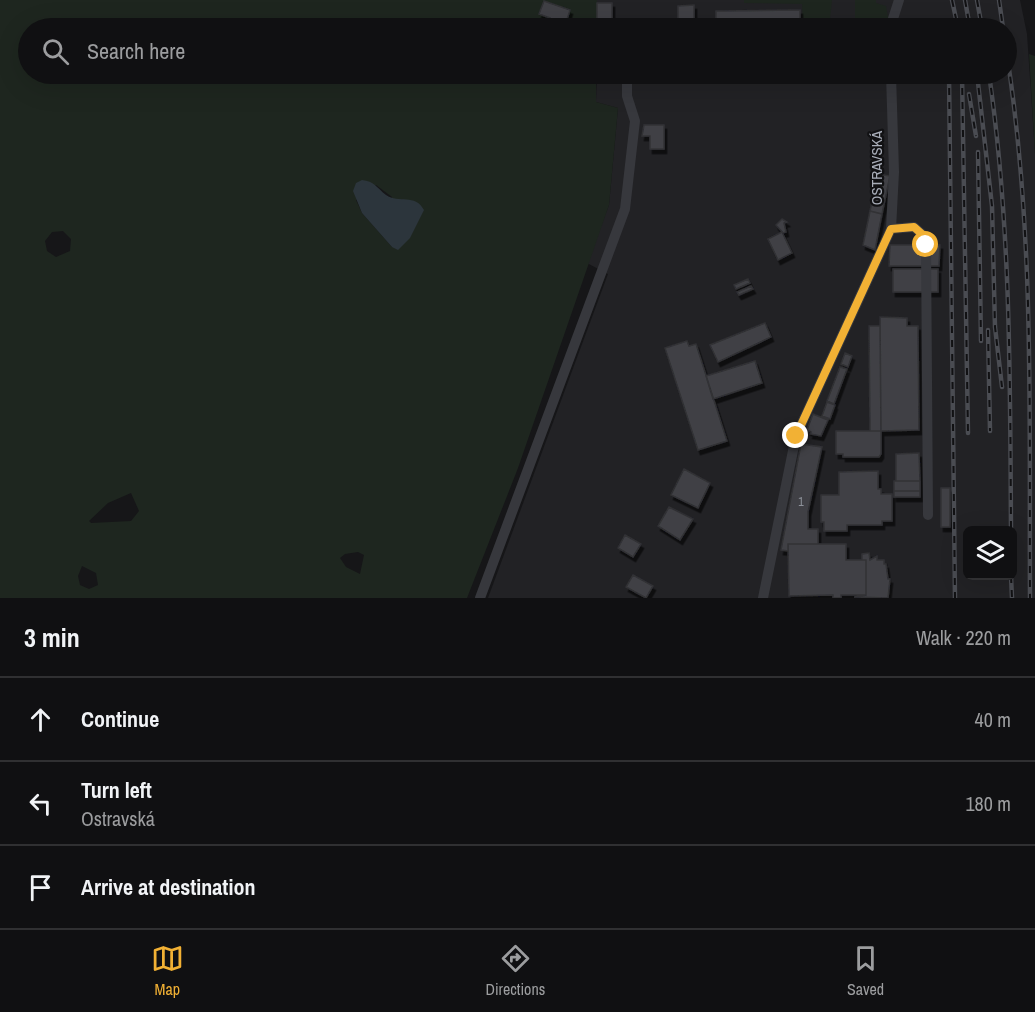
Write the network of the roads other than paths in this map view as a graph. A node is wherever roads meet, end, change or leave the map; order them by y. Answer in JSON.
{"nodes":[{"id":1,"x":899,"y":0,"type":"edge"},
{"id":2,"x":893,"y":18,"type":"edge"},
{"id":3,"x":627,"y":84,"type":"edge"},
{"id":4,"x":891,"y":84,"type":"edge"},
{"id":5,"x":891,"y":229,"type":"junction"},
{"id":6,"x":928,"y":515,"type":"dead end"},
{"id":7,"x":480,"y":598,"type":"edge"},
{"id":8,"x":763,"y":598,"type":"edge"}],
"edges":[{"from":1,"to":2,"type":"street"},
{"from":3,"to":7,"type":"street"},
{"from":4,"to":5,"type":"street","name":"OSTRAVSKÁ"},
{"from":5,"to":6,"type":"street"},
{"from":5,"to":8,"type":"street","name":"OSTRAVSKÁ"}]}
